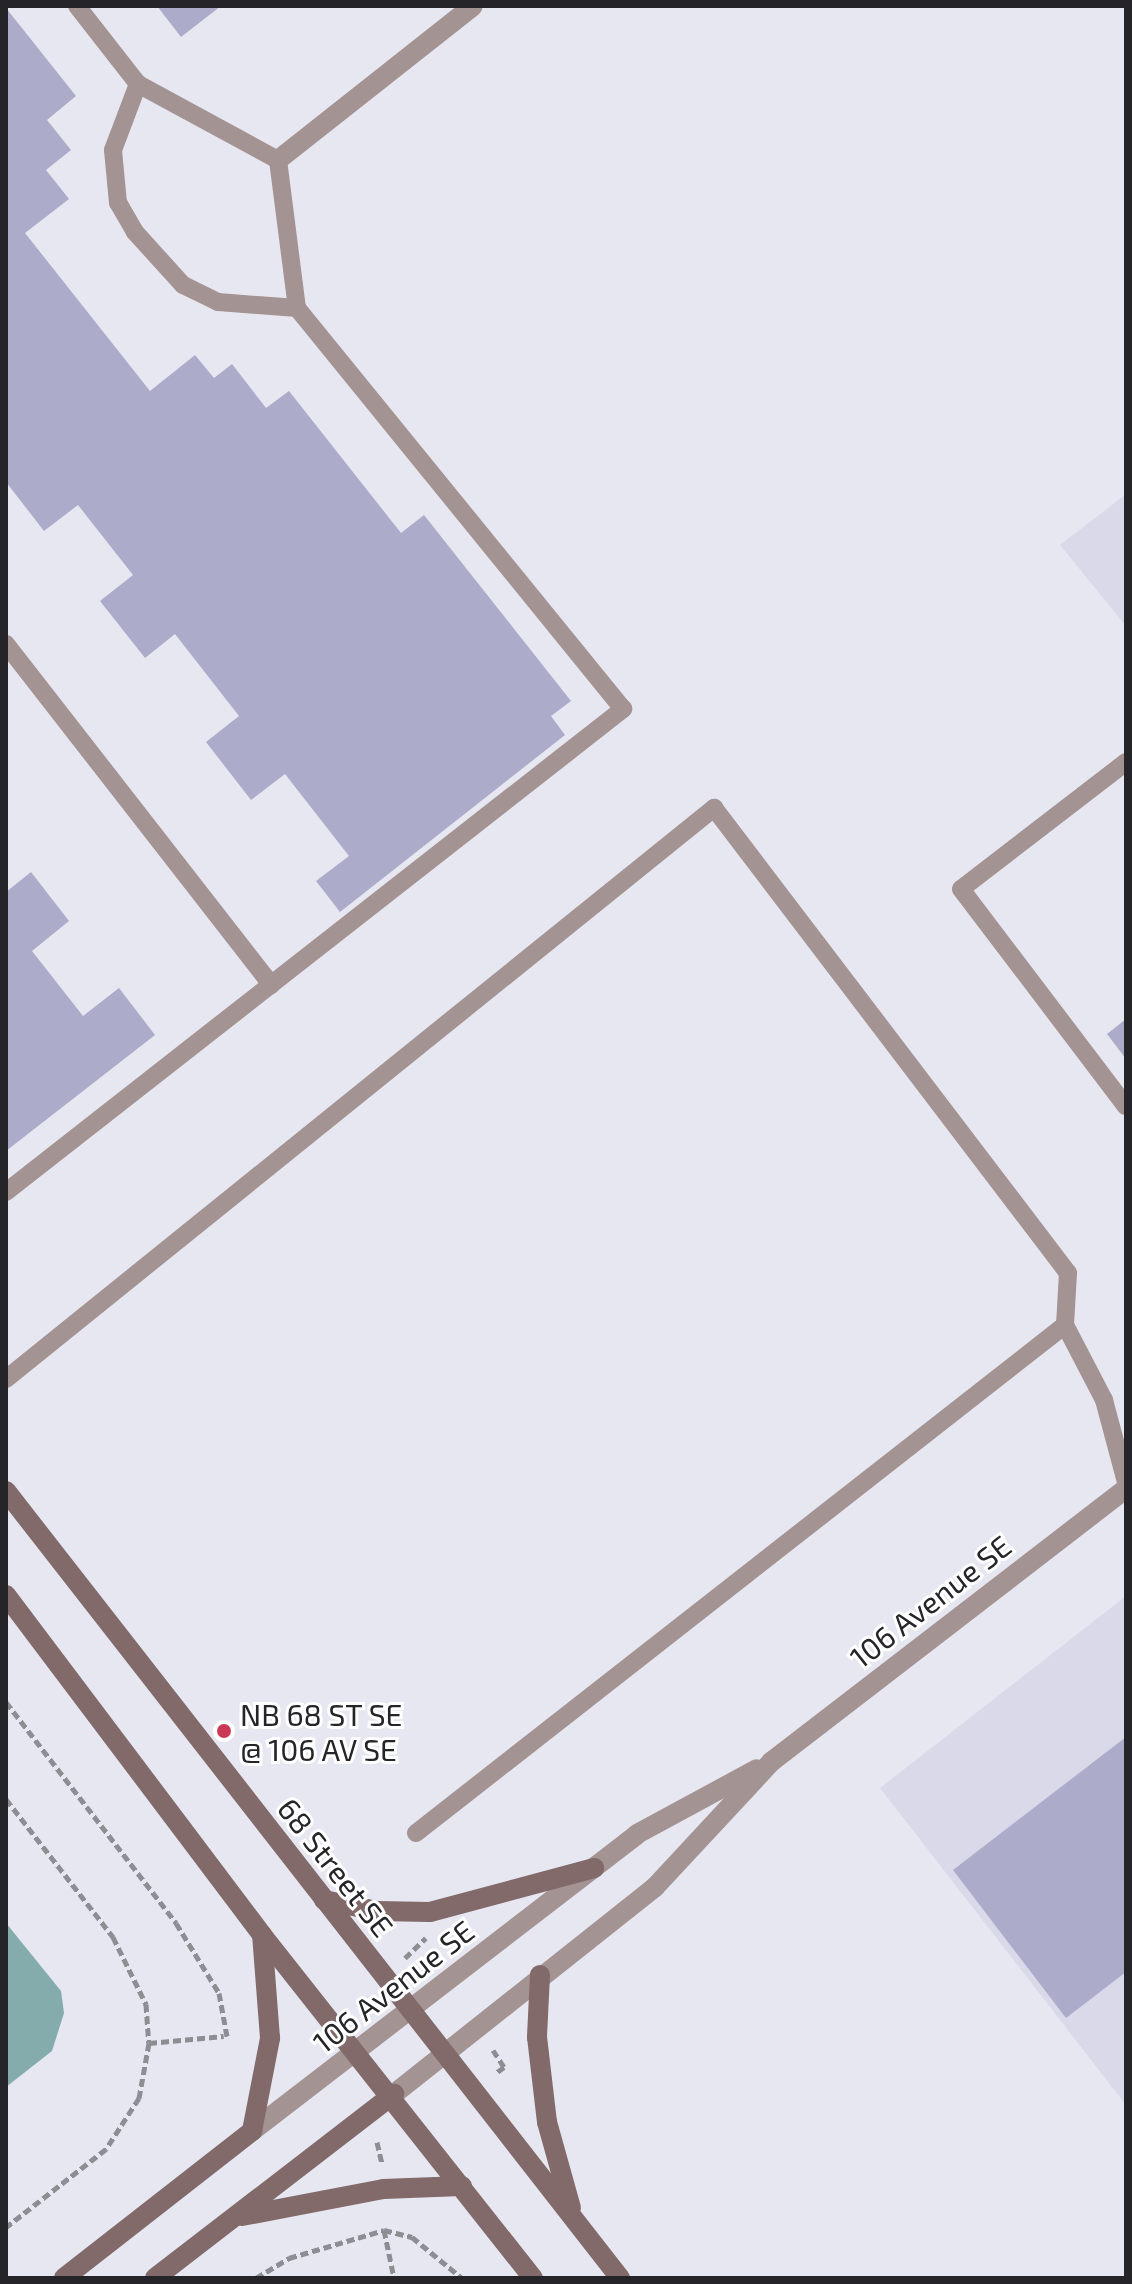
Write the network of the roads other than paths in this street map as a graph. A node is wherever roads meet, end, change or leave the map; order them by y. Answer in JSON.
{"nodes":[{"id":1,"x":77,"y":6,"type":"edge"},
{"id":2,"x":473,"y":6,"type":"edge"},
{"id":3,"x":138,"y":84,"type":"junction"},
{"id":4,"x":278,"y":160,"type":"junction"},
{"id":5,"x":297,"y":308,"type":"junction"},
{"id":6,"x":6,"y":644,"type":"edge"},
{"id":7,"x":1126,"y":762,"type":"edge"},
{"id":8,"x":271,"y":985,"type":"junction"},
{"id":9,"x":1126,"y":1106,"type":"edge"},
{"id":10,"x":6,"y":1192,"type":"edge"},
{"id":11,"x":1065,"y":1325,"type":"junction"},
{"id":12,"x":6,"y":1379,"type":"edge"},
{"id":13,"x":1126,"y":1482,"type":"edge"},
{"id":14,"x":1126,"y":1489,"type":"edge"},
{"id":15,"x":6,"y":1491,"type":"edge"},
{"id":16,"x":6,"y":1595,"type":"edge"},
{"id":17,"x":771,"y":1762,"type":"junction"},
{"id":18,"x":416,"y":1833,"type":"dead end"},
{"id":19,"x":594,"y":1868,"type":"junction"},
{"id":20,"x":324,"y":1900,"type":"junction"},
{"id":21,"x":262,"y":1935,"type":"junction"},
{"id":22,"x":540,"y":1975,"type":"junction"},
{"id":23,"x":411,"y":2011,"type":"junction"},
{"id":24,"x":359,"y":2052,"type":"junction"},
{"id":25,"x":443,"y":2053,"type":"junction"},
{"id":26,"x":394,"y":2094,"type":"junction"},
{"id":27,"x":252,"y":2131,"type":"junction"},
{"id":28,"x":462,"y":2186,"type":"junction"},
{"id":29,"x":238,"y":2216,"type":"junction"},
{"id":30,"x":574,"y":2220,"type":"junction"},
{"id":31,"x":64,"y":2278,"type":"edge"},
{"id":32,"x":155,"y":2278,"type":"edge"},
{"id":33,"x":533,"y":2278,"type":"edge"},
{"id":34,"x":620,"y":2278,"type":"edge"}],
"edges":[{"from":1,"to":3,"type":"lane"},
{"from":2,"to":4,"type":"street"},
{"from":3,"to":4,"type":"lane"},
{"from":3,"to":5,"type":"lane"},
{"from":4,"to":5,"type":"lane"},
{"from":5,"to":8,"type":"lane"},
{"from":6,"to":8,"type":"lane"},
{"from":7,"to":9,"type":"lane"},
{"from":8,"to":10,"type":"lane"},
{"from":11,"to":12,"type":"lane"},
{"from":11,"to":13,"type":"lane"},
{"from":11,"to":18,"type":"lane"},
{"from":14,"to":17,"type":"street","name":"106 Avenue SE"},
{"from":15,"to":20,"type":"street","name":"68 Street SE"},
{"from":16,"to":21,"type":"street"},
{"from":17,"to":19,"type":"street","name":"106 Avenue SE"},
{"from":17,"to":22,"type":"street","name":"106 Avenue SE"},
{"from":19,"to":20,"type":"street"},
{"from":19,"to":23,"type":"street","name":"106 Avenue SE"},
{"from":20,"to":23,"type":"street","name":"68 Street SE"},
{"from":21,"to":24,"type":"street"},
{"from":21,"to":27,"type":"street"},
{"from":22,"to":25,"type":"street","name":"106 Avenue SE"},
{"from":22,"to":30,"type":"street"},
{"from":23,"to":24,"type":"street","name":"106 Avenue SE"},
{"from":23,"to":25,"type":"street","name":"68 Street SE"},
{"from":24,"to":26,"type":"street"},
{"from":24,"to":27,"type":"street","name":"106 Avenue SE"},
{"from":25,"to":26,"type":"street","name":"106 Avenue SE"},
{"from":25,"to":30,"type":"street","name":"68 Street SE"},
{"from":26,"to":28,"type":"street"},
{"from":26,"to":29,"type":"street","name":"106 Avenue SE"},
{"from":27,"to":31,"type":"street","name":"106 Avenue SE"},
{"from":28,"to":29,"type":"street"},
{"from":28,"to":33,"type":"street"},
{"from":29,"to":32,"type":"street","name":"106 Avenue SE"},
{"from":30,"to":34,"type":"street","name":"68 Street SE"}]}
